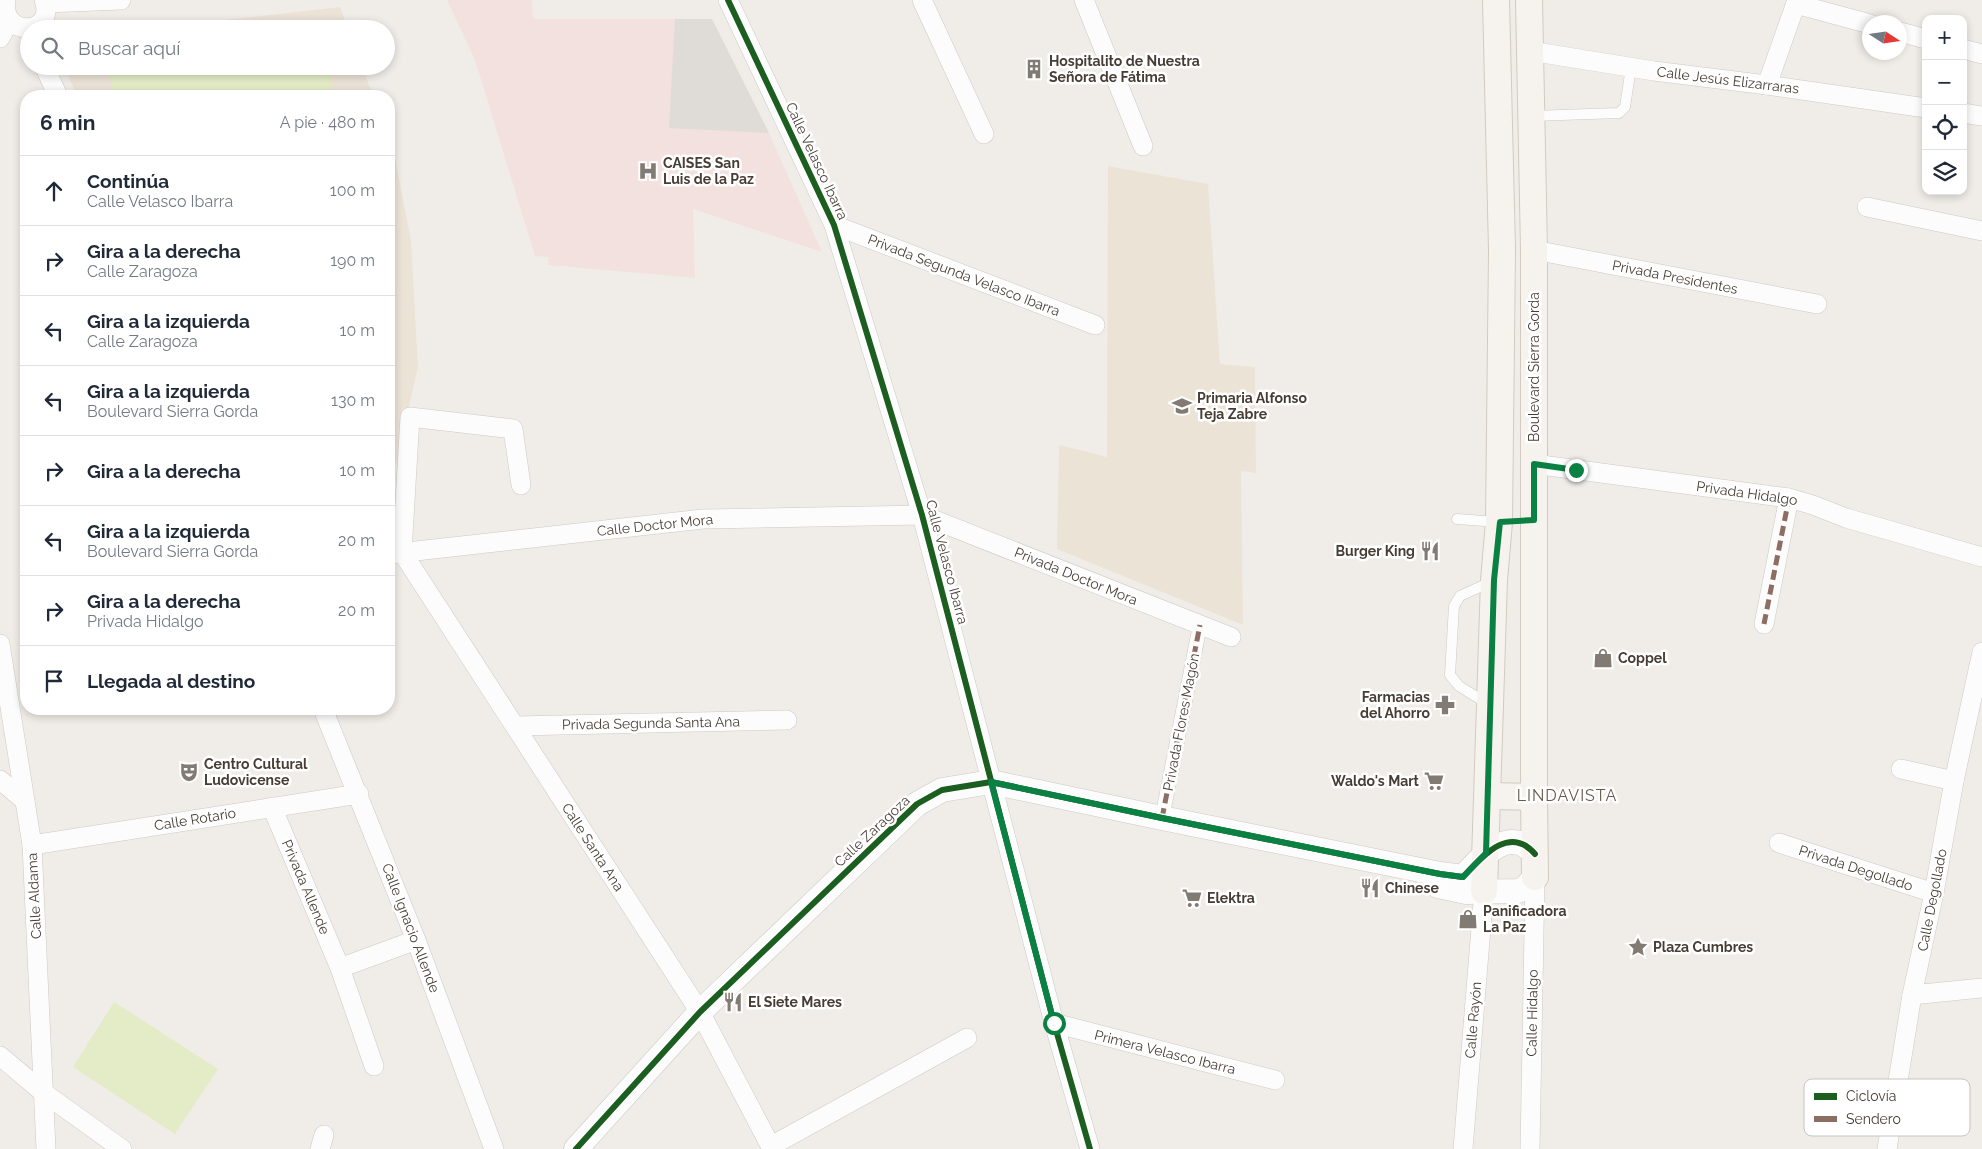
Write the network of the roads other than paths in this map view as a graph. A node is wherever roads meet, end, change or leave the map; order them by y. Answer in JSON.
{"nodes":[{"id":1,"x":6,"y":0,"type":"edge"},
{"id":2,"x":121,"y":0,"type":"edge"},
{"id":3,"x":728,"y":0,"type":"edge"},
{"id":4,"x":922,"y":0,"type":"edge"},
{"id":5,"x":1084,"y":0,"type":"edge"},
{"id":6,"x":1496,"y":0,"type":"edge"},
{"id":7,"x":1528,"y":0,"type":"edge"},
{"id":8,"x":45,"y":2,"type":"edge"},
{"id":9,"x":1796,"y":2,"type":"edge"},
{"id":10,"x":41,"y":20,"type":"edge"},
{"id":11,"x":1862,"y":22,"type":"edge"},
{"id":12,"x":20,"y":27,"type":"edge"},
{"id":13,"x":5,"y":30,"type":"edge"},
{"id":14,"x":1907,"y":34,"type":"edge"},
{"id":15,"x":1922,"y":38,"type":"edge"},
{"id":16,"x":1967,"y":50,"type":"edge"},
{"id":17,"x":1530,"y":51,"type":"junction"},
{"id":18,"x":1982,"y":54,"type":"edge"},
{"id":19,"x":1631,"y":67,"type":"junction"},
{"id":20,"x":48,"y":75,"type":"edge"},
{"id":21,"x":1767,"y":85,"type":"junction"},
{"id":22,"x":55,"y":90,"type":"edge"},
{"id":23,"x":1922,"y":107,"type":"edge"},
{"id":24,"x":1967,"y":114,"type":"edge"},
{"id":25,"x":1530,"y":116,"type":"junction"},
{"id":26,"x":1982,"y":116,"type":"edge"},
{"id":27,"x":984,"y":134,"type":"dead end"},
{"id":28,"x":1143,"y":146,"type":"dead end"},
{"id":29,"x":1867,"y":207,"type":"dead end"},
{"id":30,"x":834,"y":225,"type":"junction"},
{"id":31,"x":1982,"y":231,"type":"edge"},
{"id":32,"x":1534,"y":250,"type":"junction"},
{"id":33,"x":1817,"y":304,"type":"dead end"},
{"id":34,"x":1095,"y":325,"type":"dead end"},
{"id":35,"x":1534,"y":464,"type":"junction"},
{"id":36,"x":521,"y":485,"type":"dead end"},
{"id":37,"x":1789,"y":498,"type":"junction"},
{"id":38,"x":922,"y":515,"type":"junction"},
{"id":39,"x":1457,"y":519,"type":"dead end"},
{"id":40,"x":1534,"y":520,"type":"junction"},
{"id":41,"x":1500,"y":522,"type":"junction"},
{"id":42,"x":395,"y":553,"type":"edge"},
{"id":43,"x":1982,"y":557,"type":"edge"},
{"id":44,"x":1494,"y":580,"type":"junction"},
{"id":45,"x":1764,"y":624,"type":"dead end"},
{"id":46,"x":1200,"y":625,"type":"junction"},
{"id":47,"x":1231,"y":637,"type":"dead end"},
{"id":48,"x":0,"y":644,"type":"edge"},
{"id":49,"x":1982,"y":652,"type":"edge"},
{"id":50,"x":1491,"y":705,"type":"junction"},
{"id":51,"x":326,"y":715,"type":"edge"},
{"id":52,"x":787,"y":720,"type":"dead end"},
{"id":53,"x":516,"y":726,"type":"junction"},
{"id":54,"x":1901,"y":769,"type":"dead end"},
{"id":55,"x":0,"y":780,"type":"edge"},
{"id":56,"x":1954,"y":781,"type":"junction"},
{"id":57,"x":993,"y":789,"type":"junction"},
{"id":58,"x":359,"y":794,"type":"junction"},
{"id":59,"x":1488,"y":796,"type":"junction"},
{"id":60,"x":1534,"y":797,"type":"junction"},
{"id":61,"x":24,"y":800,"type":"junction"},
{"id":62,"x":272,"y":807,"type":"junction"},
{"id":63,"x":1162,"y":818,"type":"junction"},
{"id":64,"x":1779,"y":843,"type":"dead end"},
{"id":65,"x":32,"y":845,"type":"junction"},
{"id":66,"x":1486,"y":853,"type":"junction"},
{"id":67,"x":1535,"y":866,"type":"junction"},
{"id":68,"x":1484,"y":891,"type":"junction"},
{"id":69,"x":1934,"y":893,"type":"junction"},
{"id":70,"x":416,"y":940,"type":"junction"},
{"id":71,"x":340,"y":968,"type":"junction"},
{"id":72,"x":1982,"y":988,"type":"edge"},
{"id":73,"x":1912,"y":995,"type":"junction"},
{"id":74,"x":700,"y":1012,"type":"junction"},
{"id":75,"x":1054,"y":1023,"type":"junction"},
{"id":76,"x":967,"y":1038,"type":"dead end"},
{"id":77,"x":0,"y":1056,"type":"edge"},
{"id":78,"x":374,"y":1066,"type":"dead end"},
{"id":79,"x":1898,"y":1079,"type":"edge"},
{"id":80,"x":1275,"y":1080,"type":"dead end"},
{"id":81,"x":44,"y":1093,"type":"junction"},
{"id":82,"x":1889,"y":1136,"type":"edge"},
{"id":83,"x":771,"y":1148,"type":"edge"},
{"id":84,"x":46,"y":1149,"type":"edge"},
{"id":85,"x":122,"y":1149,"type":"edge"},
{"id":86,"x":494,"y":1149,"type":"edge"},
{"id":87,"x":576,"y":1149,"type":"edge"},
{"id":88,"x":1090,"y":1149,"type":"edge"},
{"id":89,"x":1463,"y":1149,"type":"edge"},
{"id":90,"x":1530,"y":1149,"type":"edge"},
{"id":91,"x":1887,"y":1149,"type":"edge"}],
"edges":[{"from":1,"to":13,"type":"street"},
{"from":2,"to":8,"type":"street"},
{"from":3,"to":30,"type":"street","name":"Calle Velasco Ibarra"},
{"from":4,"to":27,"type":"street"},
{"from":5,"to":28,"type":"street"},
{"from":6,"to":41,"type":"main road"},
{"from":7,"to":17,"type":"main road","name":"Boulevard Sierra Gorda"},
{"from":8,"to":10,"type":"street"},
{"from":9,"to":11,"type":"street"},
{"from":9,"to":21,"type":"street"},
{"from":12,"to":13,"type":"street"},
{"from":14,"to":15,"type":"street"},
{"from":16,"to":18,"type":"street"},
{"from":17,"to":19,"type":"street","name":"Calle Jesús Elizarraras"},
{"from":17,"to":25,"type":"main road","name":"Boulevard Sierra Gorda"},
{"from":19,"to":21,"type":"street","name":"Calle Jesús Elizarraras"},
{"from":19,"to":25,"type":"lane"},
{"from":20,"to":22,"type":"street"},
{"from":21,"to":23,"type":"street","name":"Calle Jesús Elizarraras"},
{"from":24,"to":26,"type":"street"},
{"from":25,"to":32,"type":"main road","name":"Boulevard Sierra Gorda"},
{"from":29,"to":31,"type":"street"},
{"from":30,"to":34,"type":"street","name":"Privada Segunda Velasco Ibarra"},
{"from":30,"to":38,"type":"street","name":"Calle Velasco Ibarra"},
{"from":32,"to":33,"type":"street","name":"Privada Presidentes"},
{"from":32,"to":35,"type":"main road","name":"Boulevard Sierra Gorda"},
{"from":35,"to":37,"type":"street","name":"Privada Hidalgo"},
{"from":35,"to":40,"type":"main road","name":"Boulevard Sierra Gorda"},
{"from":36,"to":42,"type":"street"},
{"from":37,"to":43,"type":"street","name":"Privada Hidalgo"},
{"from":37,"to":45,"type":"street"},
{"from":38,"to":42,"type":"street","name":"Calle Doctor Mora"},
{"from":38,"to":46,"type":"street","name":"Privada Doctor Mora"},
{"from":38,"to":57,"type":"street","name":"Calle Velasco Ibarra"},
{"from":39,"to":41,"type":"lane"},
{"from":40,"to":41,"type":"main road"},
{"from":40,"to":60,"type":"main road","name":"Boulevard Sierra Gorda"},
{"from":41,"to":44,"type":"main road"},
{"from":42,"to":53,"type":"street","name":"Calle Santa Ana"},
{"from":44,"to":50,"type":"main road"},
{"from":44,"to":50,"type":"lane"},
{"from":46,"to":47,"type":"street","name":"Privada Doctor Mora"},
{"from":46,"to":63,"type":"street","name":"Privada Flores Magón"},
{"from":48,"to":61,"type":"street","name":"Calle Aldama"},
{"from":49,"to":56,"type":"street","name":"Calle Degollado"},
{"from":50,"to":59,"type":"main road"},
{"from":51,"to":58,"type":"street","name":"Calle Ignacio Allende"},
{"from":52,"to":53,"type":"street","name":"Privada Segunda Santa Ana"},
{"from":53,"to":74,"type":"street","name":"Calle Santa Ana"},
{"from":54,"to":56,"type":"street"},
{"from":55,"to":61,"type":"street"},
{"from":56,"to":69,"type":"street","name":"Calle Degollado"},
{"from":57,"to":63,"type":"street","name":"Calle Zaragoza"},
{"from":57,"to":68,"type":"street","name":"Calle Zaragoza"},
{"from":57,"to":74,"type":"street","name":"Calle Zaragoza"},
{"from":57,"to":75,"type":"street","name":"Calle Velasco Ibarra"},
{"from":58,"to":62,"type":"street","name":"Calle Rotario"},
{"from":58,"to":70,"type":"street","name":"Calle Ignacio Allende"},
{"from":59,"to":60,"type":"main road"},
{"from":59,"to":66,"type":"main road"},
{"from":60,"to":67,"type":"main road","name":"Boulevard Sierra Gorda"},
{"from":61,"to":65,"type":"street","name":"Calle Aldama"},
{"from":62,"to":65,"type":"street","name":"Calle Rotario"},
{"from":62,"to":71,"type":"street","name":"Privada Allende"},
{"from":63,"to":66,"type":"street","name":"Calle Zaragoza"},
{"from":64,"to":69,"type":"street","name":"Privada Degollado"},
{"from":65,"to":81,"type":"street","name":"Calle Aldama"},
{"from":66,"to":67,"type":"street"},
{"from":66,"to":68,"type":"main road"},
{"from":67,"to":68,"type":"street"},
{"from":67,"to":90,"type":"street","name":"Calle Hidalgo"},
{"from":68,"to":89,"type":"street","name":"Calle Rayón"},
{"from":69,"to":73,"type":"street","name":"Calle Degollado"},
{"from":70,"to":71,"type":"street"},
{"from":70,"to":86,"type":"street","name":"Calle Ignacio Allende"},
{"from":71,"to":78,"type":"street","name":"Privada Allende"},
{"from":72,"to":73,"type":"street"},
{"from":73,"to":79,"type":"street","name":"Calle Degollado"},
{"from":74,"to":83,"type":"street","name":"Calle Santa Ana"},
{"from":74,"to":87,"type":"street","name":"Calle Zaragoza"},
{"from":75,"to":80,"type":"street","name":"Primera Velasco Ibarra"},
{"from":75,"to":88,"type":"street","name":"Calle Velasco Ibarra"},
{"from":76,"to":83,"type":"street"},
{"from":77,"to":81,"type":"street"},
{"from":81,"to":84,"type":"street","name":"Calle Aldama"},
{"from":81,"to":85,"type":"street"},
{"from":82,"to":91,"type":"street","name":"Calle Degollado"}]}
